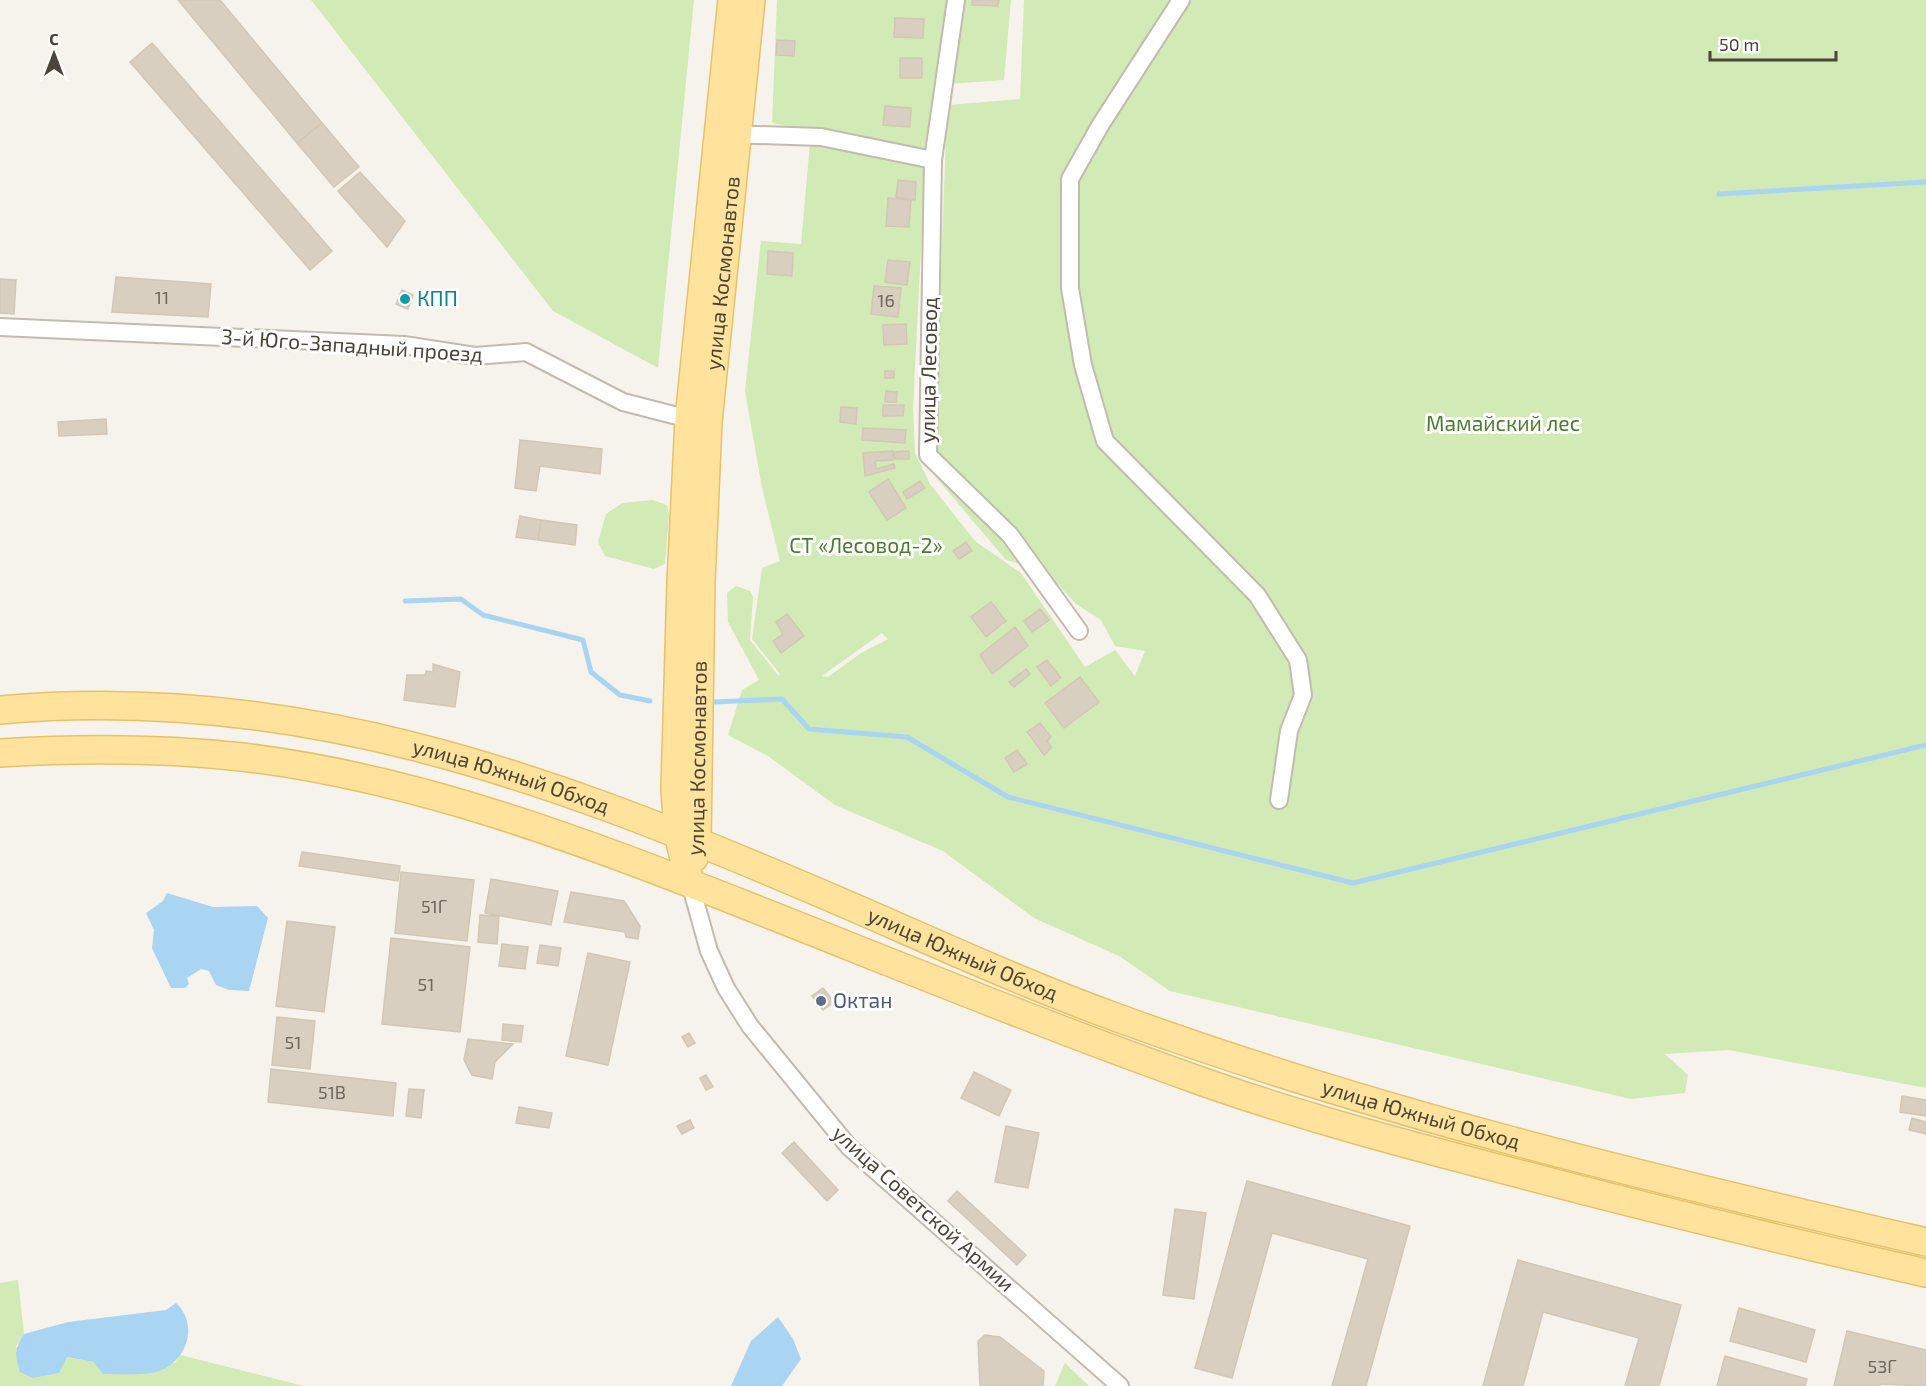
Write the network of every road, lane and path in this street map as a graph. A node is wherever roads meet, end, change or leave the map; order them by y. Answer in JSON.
{"nodes":[{"id":1,"x":732,"y":0,"type":"edge"},
{"id":2,"x":751,"y":0,"type":"edge"},
{"id":3,"x":956,"y":0,"type":"edge"},
{"id":4,"x":1182,"y":0,"type":"edge"},
{"id":5,"x":726,"y":134,"type":"junction"},
{"id":6,"x":933,"y":160,"type":"junction"},
{"id":7,"x":0,"y":327,"type":"edge"},
{"id":8,"x":689,"y":419,"type":"junction"},
{"id":9,"x":1079,"y":631,"type":"dead end"},
{"id":10,"x":0,"y":710,"type":"edge"},
{"id":11,"x":0,"y":753,"type":"edge"},
{"id":12,"x":1279,"y":800,"type":"dead end"},
{"id":13,"x":687,"y":838,"type":"junction"},
{"id":14,"x":690,"y":883,"type":"junction"},
{"id":15,"x":1926,"y":1242,"type":"edge"},
{"id":16,"x":1926,"y":1273,"type":"edge"},
{"id":17,"x":1120,"y":1386,"type":"edge"}],
"edges":[{"from":1,"to":5,"type":"main road","name":"улица Космонавтов"},
{"from":2,"to":5,"type":"main road","name":"улица Космонавтов"},
{"from":3,"to":6,"type":"street","name":"улица Лесовод"},
{"from":4,"to":12,"type":"street"},
{"from":5,"to":6,"type":"street"},
{"from":5,"to":8,"type":"main road","name":"улица Космонавтов"},
{"from":5,"to":13,"type":"main road","name":"улица Космонавтов"},
{"from":6,"to":9,"type":"street","name":"улица Лесовод"},
{"from":7,"to":8,"type":"street","name":"3-й Юго-Западный проезд"},
{"from":8,"to":13,"type":"main road","name":"улица Космонавтов"},
{"from":10,"to":13,"type":"main road","name":"улица Южный Обход"},
{"from":11,"to":14,"type":"main road","name":"улица Южный Обход"},
{"from":13,"to":14,"type":"main road","name":"улица Космонавтов"},
{"from":13,"to":15,"type":"main road","name":"улица Южный Обход"},
{"from":14,"to":16,"type":"main road","name":"улица Южный Обход"},
{"from":14,"to":17,"type":"street","name":"улица Советской Армии"}]}
